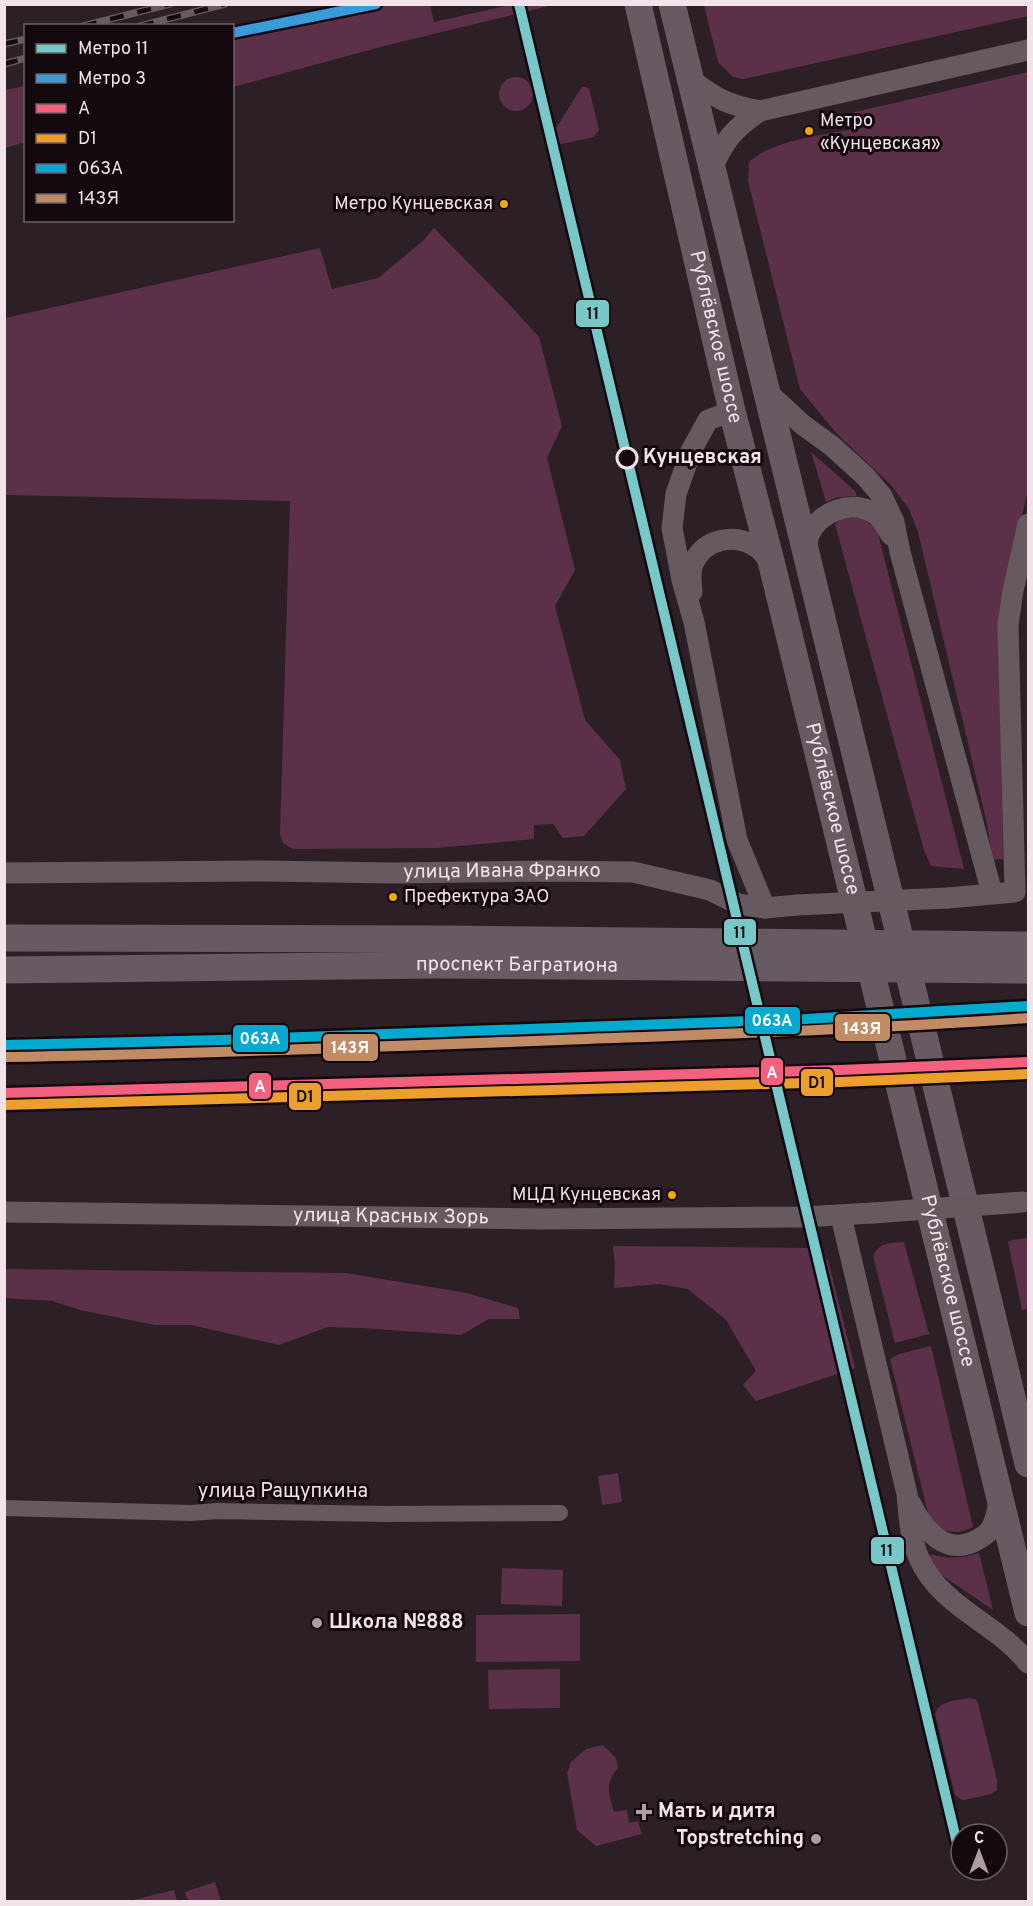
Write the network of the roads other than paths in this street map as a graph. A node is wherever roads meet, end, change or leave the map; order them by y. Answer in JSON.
{"nodes":[{"id":1,"x":638,"y":4,"type":"edge"},
{"id":2,"x":672,"y":4,"type":"edge"},
{"id":3,"x":1029,"y":50,"type":"edge"},
{"id":4,"x":689,"y":78,"type":"junction"},
{"id":5,"x":760,"y":111,"type":"junction"},
{"id":6,"x":711,"y":170,"type":"junction"},
{"id":7,"x":765,"y":390,"type":"junction"},
{"id":8,"x":732,"y":411,"type":"junction"},
{"id":9,"x":1029,"y":524,"type":"edge"},
{"id":10,"x":900,"y":552,"type":"junction"},
{"id":11,"x":806,"y":561,"type":"junction"},
{"id":12,"x":772,"y":565,"type":"junction"},
{"id":13,"x":694,"y":622,"type":"junction"},
{"id":14,"x":4,"y":873,"type":"edge"},
{"id":15,"x":1022,"y":891,"type":"edge"},
{"id":16,"x":992,"y":893,"type":"junction"},
{"id":17,"x":765,"y":908,"type":"junction"},
{"id":18,"x":4,"y":938,"type":"edge"},
{"id":19,"x":1029,"y":945,"type":"edge"},
{"id":20,"x":4,"y":970,"type":"edge"},
{"id":21,"x":1029,"y":970,"type":"edge"},
{"id":22,"x":1026,"y":1202,"type":"edge"},
{"id":23,"x":4,"y":1212,"type":"edge"},
{"id":24,"x":841,"y":1216,"type":"junction"},
{"id":25,"x":1029,"y":1464,"type":"edge"},
{"id":26,"x":907,"y":1494,"type":"junction"},
{"id":27,"x":1000,"y":1495,"type":"junction"},
{"id":28,"x":4,"y":1508,"type":"edge"},
{"id":29,"x":560,"y":1513,"type":"dead end"},
{"id":30,"x":1029,"y":1613,"type":"edge"},
{"id":31,"x":1029,"y":1663,"type":"edge"}],
"edges":[{"from":1,"to":8,"type":"main road","name":"Рублёвское шоссе"},
{"from":2,"to":4,"type":"main road","name":"Рублёвское шоссе"},
{"from":3,"to":5,"type":"street"},
{"from":4,"to":5,"type":"street"},
{"from":4,"to":6,"type":"main road","name":"Рублёвское шоссе"},
{"from":5,"to":6,"type":"street"},
{"from":6,"to":7,"type":"main road","name":"Рублёвское шоссе"},
{"from":7,"to":10,"type":"street"},
{"from":7,"to":11,"type":"main road","name":"Рублёвское шоссе"},
{"from":8,"to":12,"type":"main road","name":"Рублёвское шоссе"},
{"from":8,"to":13,"type":"street"},
{"from":9,"to":15,"type":"street"},
{"from":10,"to":11,"type":"street"},
{"from":10,"to":16,"type":"street"},
{"from":11,"to":25,"type":"main road","name":"Рублёвское шоссе"},
{"from":12,"to":13,"type":"street"},
{"from":12,"to":27,"type":"main road","name":"Рублёвское шоссе"},
{"from":13,"to":17,"type":"street"},
{"from":14,"to":17,"type":"street","name":"улица Ивана Франко"},
{"from":15,"to":16,"type":"street","name":"улица Ивана Франко"},
{"from":16,"to":17,"type":"street","name":"улица Ивана Франко","bridge":true},
{"from":18,"to":19,"type":"main road","name":"проспект Багратиона","bridge":true},
{"from":20,"to":21,"type":"main road","name":"проспект Багратиона","bridge":true},
{"from":22,"to":24,"type":"street","name":"улица Красных Зорь","bridge":true},
{"from":23,"to":24,"type":"street","name":"улица Красных Зорь"},
{"from":24,"to":26,"type":"street"},
{"from":26,"to":27,"type":"street"},
{"from":26,"to":31,"type":"street"},
{"from":27,"to":30,"type":"main road","name":"Рублёвское шоссе"},
{"from":28,"to":29,"type":"street","name":"улица Ращупкина"}]}
